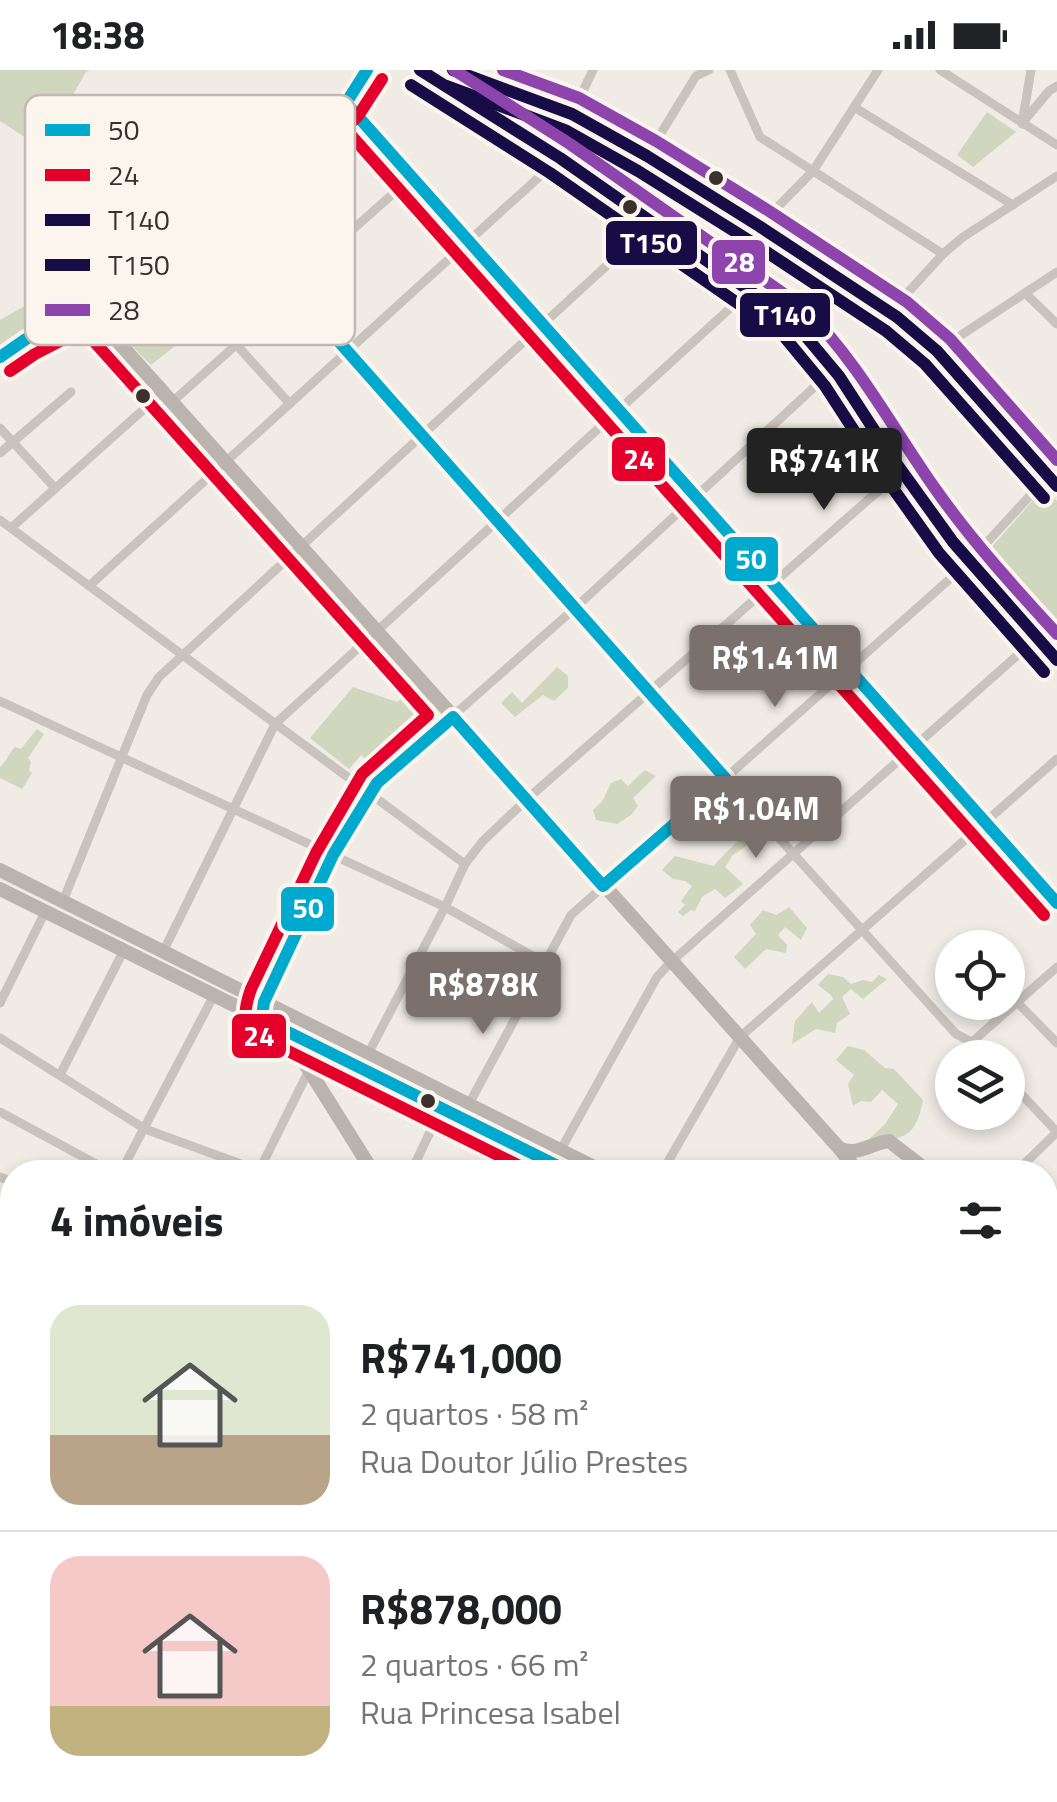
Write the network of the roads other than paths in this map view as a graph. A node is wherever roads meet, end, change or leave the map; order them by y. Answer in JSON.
{"nodes":[{"id":1,"x":367,"y":70,"type":"edge"},
{"id":2,"x":420,"y":70,"type":"edge"},
{"id":3,"x":453,"y":70,"type":"edge"},
{"id":4,"x":593,"y":70,"type":"edge"},
{"id":5,"x":709,"y":70,"type":"edge"},
{"id":6,"x":730,"y":70,"type":"edge"},
{"id":7,"x":878,"y":70,"type":"edge"},
{"id":8,"x":940,"y":70,"type":"edge"},
{"id":9,"x":1029,"y":70,"type":"edge"},
{"id":10,"x":1057,"y":86,"type":"edge"},
{"id":11,"x":351,"y":95,"type":"edge"},
{"id":12,"x":854,"y":107,"type":"junction"},
{"id":13,"x":355,"y":112,"type":"edge"},
{"id":14,"x":572,"y":114,"type":"junction"},
{"id":15,"x":1022,"y":124,"type":"junction"},
{"id":16,"x":1057,"y":145,"type":"edge"},
{"id":17,"x":647,"y":156,"type":"junction"},
{"id":18,"x":560,"y":158,"type":"junction"},
{"id":19,"x":813,"y":171,"type":"junction"},
{"id":20,"x":676,"y":174,"type":"junction"},
{"id":21,"x":1057,"y":176,"type":"edge"},
{"id":22,"x":412,"y":177,"type":"junction"},
{"id":23,"x":1013,"y":205,"type":"junction"},
{"id":24,"x":629,"y":206,"type":"junction"},
{"id":25,"x":654,"y":222,"type":"junction"},
{"id":26,"x":760,"y":226,"type":"junction"},
{"id":27,"x":355,"y":227,"type":"edge"},
{"id":28,"x":469,"y":241,"type":"junction"},
{"id":29,"x":943,"y":254,"type":"junction"},
{"id":30,"x":1057,"y":272,"type":"edge"},
{"id":31,"x":829,"y":273,"type":"junction"},
{"id":32,"x":750,"y":290,"type":"junction"},
{"id":33,"x":1025,"y":293,"type":"junction"},
{"id":34,"x":890,"y":312,"type":"junction"},
{"id":35,"x":765,"y":316,"type":"dead end"},
{"id":36,"x":793,"y":321,"type":"junction"},
{"id":37,"x":543,"y":324,"type":"junction"},
{"id":38,"x":1057,"y":324,"type":"edge"},
{"id":39,"x":25,"y":341,"type":"edge"},
{"id":40,"x":121,"y":345,"type":"edge"},
{"id":41,"x":236,"y":345,"type":"joint"},
{"id":42,"x":341,"y":345,"type":"edge"},
{"id":43,"x":355,"y":345,"type":"edge"},
{"id":44,"x":355,"y":345,"type":"edge"},
{"id":45,"x":937,"y":351,"type":"junction"},
{"id":46,"x":347,"y":352,"type":"junction"},
{"id":47,"x":0,"y":357,"type":"edge"},
{"id":48,"x":836,"y":368,"type":"junction"},
{"id":49,"x":822,"y":381,"type":"junction"},
{"id":50,"x":71,"y":392,"type":"dead end"},
{"id":51,"x":168,"y":398,"type":"junction"},
{"id":52,"x":290,"y":404,"type":"junction"},
{"id":53,"x":619,"y":410,"type":"junction"},
{"id":54,"x":0,"y":428,"type":"edge"},
{"id":55,"x":422,"y":436,"type":"junction"},
{"id":56,"x":13,"y":442,"type":"junction"},
{"id":57,"x":0,"y":453,"type":"edge"},
{"id":58,"x":226,"y":462,"type":"junction"},
{"id":59,"x":901,"y":470,"type":"junction"},
{"id":60,"x":1052,"y":481,"type":"edge"},
{"id":61,"x":56,"y":488,"type":"junction"},
{"id":62,"x":696,"y":497,"type":"junction"},
{"id":63,"x":0,"y":520,"type":"edge"},
{"id":64,"x":498,"y":521,"type":"junction"},
{"id":65,"x":11,"y":528,"type":"junction"},
{"id":66,"x":300,"y":547,"type":"junction"},
{"id":67,"x":969,"y":562,"type":"junction"},
{"id":68,"x":774,"y":584,"type":"junction"},
{"id":69,"x":89,"y":586,"type":"junction"},
{"id":70,"x":575,"y":608,"type":"junction"},
{"id":71,"x":376,"y":632,"type":"junction"},
{"id":72,"x":1037,"y":638,"type":"junction"},
{"id":73,"x":182,"y":656,"type":"junction"},
{"id":74,"x":1057,"y":660,"type":"edge"},
{"id":75,"x":849,"y":669,"type":"junction"},
{"id":76,"x":649,"y":692,"type":"junction"},
{"id":77,"x":0,"y":701,"type":"edge"},
{"id":78,"x":453,"y":717,"type":"junction"},
{"id":79,"x":275,"y":724,"type":"junction"},
{"id":80,"x":916,"y":745,"type":"junction"},
{"id":81,"x":120,"y":757,"type":"junction"},
{"id":82,"x":1057,"y":759,"type":"edge"},
{"id":83,"x":726,"y":780,"type":"junction"},
{"id":84,"x":370,"y":794,"type":"junction"},
{"id":85,"x":526,"y":800,"type":"junction"},
{"id":86,"x":233,"y":809,"type":"junction"},
{"id":87,"x":985,"y":822,"type":"junction"},
{"id":88,"x":794,"y":854,"type":"junction"},
{"id":89,"x":334,"y":855,"type":"junction"},
{"id":90,"x":465,"y":864,"type":"junction"},
{"id":91,"x":0,"y":870,"type":"edge"},
{"id":92,"x":603,"y":886,"type":"junction"},
{"id":93,"x":0,"y":889,"type":"edge"},
{"id":94,"x":62,"y":902,"type":"junction"},
{"id":95,"x":1057,"y":903,"type":"edge"},
{"id":96,"x":445,"y":907,"type":"junction"},
{"id":97,"x":46,"y":912,"type":"junction"},
{"id":98,"x":862,"y":930,"type":"junction"},
{"id":99,"x":124,"y":950,"type":"junction"},
{"id":100,"x":163,"y":952,"type":"junction"},
{"id":101,"x":671,"y":962,"type":"junction"},
{"id":102,"x":545,"y":964,"type":"junction"},
{"id":103,"x":1057,"y":967,"type":"edge"},
{"id":104,"x":1025,"y":994,"type":"edge"},
{"id":105,"x":214,"y":996,"type":"junction"},
{"id":106,"x":264,"y":1002,"type":"junction"},
{"id":107,"x":0,"y":1004,"type":"edge"},
{"id":108,"x":1025,"y":1011,"type":"edge"},
{"id":109,"x":996,"y":1020,"type":"edge"},
{"id":110,"x":269,"y":1022,"type":"junction"},
{"id":111,"x":740,"y":1037,"type":"junction"},
{"id":112,"x":0,"y":1038,"type":"edge"},
{"id":113,"x":968,"y":1040,"type":"edge"},
{"id":114,"x":974,"y":1040,"type":"edge"},
{"id":115,"x":1057,"y":1043,"type":"edge"},
{"id":116,"x":320,"y":1048,"type":"junction"},
{"id":117,"x":368,"y":1054,"type":"junction"},
{"id":118,"x":309,"y":1072,"type":"junction"},
{"id":119,"x":60,"y":1074,"type":"junction"},
{"id":120,"x":1025,"y":1098,"type":"edge"},
{"id":121,"x":470,"y":1104,"type":"junction"},
{"id":122,"x":442,"y":1109,"type":"junction"},
{"id":123,"x":0,"y":1112,"type":"edge"},
{"id":124,"x":468,"y":1122,"type":"junction"},
{"id":125,"x":145,"y":1129,"type":"junction"},
{"id":126,"x":1057,"y":1132,"type":"edge"},
{"id":127,"x":883,"y":1143,"type":"junction"},
{"id":128,"x":839,"y":1148,"type":"junction"},
{"id":129,"x":560,"y":1151,"type":"junction"},
{"id":130,"x":90,"y":1160,"type":"edge"},
{"id":131,"x":128,"y":1160,"type":"edge"},
{"id":132,"x":229,"y":1160,"type":"edge"},
{"id":133,"x":267,"y":1160,"type":"edge"},
{"id":134,"x":364,"y":1160,"type":"edge"},
{"id":135,"x":417,"y":1160,"type":"edge"},
{"id":136,"x":546,"y":1160,"type":"edge"},
{"id":137,"x":575,"y":1160,"type":"edge"},
{"id":138,"x":669,"y":1160,"type":"edge"},
{"id":139,"x":847,"y":1160,"type":"edge"},
{"id":140,"x":864,"y":1160,"type":"edge"},
{"id":141,"x":909,"y":1160,"type":"edge"},
{"id":142,"x":1028,"y":1160,"type":"edge"}],
"edges":[{"from":1,"to":11,"type":"main road"},
{"from":2,"to":18,"type":"main road"},
{"from":3,"to":14,"type":"main road"},
{"from":4,"to":14,"type":"street"},
{"from":5,"to":17,"type":"street"},
{"from":6,"to":19,"type":"street"},
{"from":7,"to":12,"type":"street"},
{"from":8,"to":15,"type":"street"},
{"from":9,"to":15,"type":"street"},
{"from":10,"to":15,"type":"street"},
{"from":12,"to":19,"type":"street"},
{"from":12,"to":23,"type":"street"},
{"from":13,"to":22,"type":"street"},
{"from":14,"to":17,"type":"main road"},
{"from":15,"to":16,"type":"street"},
{"from":17,"to":20,"type":"main road"},
{"from":18,"to":24,"type":"main road"},
{"from":18,"to":28,"type":"street"},
{"from":19,"to":26,"type":"street"},
{"from":19,"to":29,"type":"street"},
{"from":20,"to":24,"type":"street"},
{"from":20,"to":26,"type":"main road"},
{"from":21,"to":23,"type":"street"},
{"from":22,"to":27,"type":"street"},
{"from":22,"to":28,"type":"street"},
{"from":23,"to":29,"type":"street"},
{"from":24,"to":25,"type":"main road"},
{"from":25,"to":32,"type":"main road"},
{"from":25,"to":37,"type":"street"},
{"from":26,"to":31,"type":"main road"},
{"from":28,"to":37,"type":"street"},
{"from":28,"to":43,"type":"street"},
{"from":29,"to":34,"type":"street"},
{"from":30,"to":33,"type":"street"},
{"from":31,"to":34,"type":"main road"},
{"from":31,"to":36,"type":"street"},
{"from":32,"to":36,"type":"main road"},
{"from":32,"to":53,"type":"street"},
{"from":33,"to":38,"type":"street"},
{"from":33,"to":45,"type":"street"},
{"from":34,"to":45,"type":"main road"},
{"from":35,"to":49,"type":"street"},
{"from":36,"to":48,"type":"main road"},
{"from":37,"to":53,"type":"street"},
{"from":37,"to":55,"type":"street"},
{"from":39,"to":47,"type":"main road"},
{"from":40,"to":51,"type":"main road"},
{"from":41,"to":51,"type":"street"},
{"from":41,"to":52,"type":"street"},
{"from":42,"to":46,"type":"street"},
{"from":44,"to":46,"type":"street"},
{"from":45,"to":60,"type":"main road"},
{"from":46,"to":52,"type":"street"},
{"from":46,"to":55,"type":"street"},
{"from":48,"to":49,"type":"street"},
{"from":48,"to":59,"type":"main road"},
{"from":49,"to":62,"type":"street"},
{"from":50,"to":56,"type":"street"},
{"from":51,"to":58,"type":"main road"},
{"from":51,"to":61,"type":"street"},
{"from":52,"to":58,"type":"street"},
{"from":53,"to":62,"type":"street"},
{"from":53,"to":64,"type":"street"},
{"from":54,"to":56,"type":"street"},
{"from":55,"to":64,"type":"street"},
{"from":55,"to":66,"type":"street"},
{"from":56,"to":57,"type":"street"},
{"from":56,"to":61,"type":"street"},
{"from":58,"to":66,"type":"main road"},
{"from":58,"to":69,"type":"street"},
{"from":59,"to":67,"type":"main road"},
{"from":59,"to":68,"type":"street"},
{"from":60,"to":67,"type":"street"},
{"from":61,"to":65,"type":"street"},
{"from":62,"to":68,"type":"street"},
{"from":62,"to":70,"type":"street"},
{"from":63,"to":65,"type":"street"},
{"from":64,"to":70,"type":"street"},
{"from":64,"to":71,"type":"street"},
{"from":65,"to":69,"type":"street"},
{"from":66,"to":71,"type":"main road"},
{"from":66,"to":73,"type":"street"},
{"from":67,"to":72,"type":"main road"},
{"from":67,"to":75,"type":"street"},
{"from":68,"to":75,"type":"street"},
{"from":68,"to":76,"type":"street"},
{"from":69,"to":73,"type":"street"},
{"from":70,"to":76,"type":"street"},
{"from":70,"to":78,"type":"street"},
{"from":71,"to":78,"type":"main road"},
{"from":71,"to":79,"type":"street"},
{"from":72,"to":74,"type":"main road"},
{"from":72,"to":80,"type":"street"},
{"from":73,"to":79,"type":"street"},
{"from":73,"to":81,"type":"street"},
{"from":75,"to":80,"type":"street"},
{"from":75,"to":83,"type":"street"},
{"from":76,"to":83,"type":"street"},
{"from":76,"to":85,"type":"street"},
{"from":77,"to":81,"type":"street"},
{"from":78,"to":84,"type":"street"},
{"from":78,"to":85,"type":"main road"},
{"from":79,"to":84,"type":"street"},
{"from":79,"to":86,"type":"street"},
{"from":80,"to":87,"type":"street"},
{"from":80,"to":88,"type":"street"},
{"from":81,"to":86,"type":"street"},
{"from":81,"to":94,"type":"street"},
{"from":82,"to":87,"type":"street"},
{"from":83,"to":88,"type":"street"},
{"from":83,"to":92,"type":"street"},
{"from":84,"to":89,"type":"street"},
{"from":84,"to":90,"type":"street"},
{"from":85,"to":90,"type":"street"},
{"from":85,"to":92,"type":"main road"},
{"from":86,"to":89,"type":"street"},
{"from":86,"to":100,"type":"street"},
{"from":87,"to":95,"type":"street"},
{"from":87,"to":98,"type":"street"},
{"from":88,"to":98,"type":"street"},
{"from":88,"to":101,"type":"street"},
{"from":89,"to":96,"type":"street"},
{"from":89,"to":106,"type":"street"},
{"from":90,"to":96,"type":"street"},
{"from":91,"to":94,"type":"main road"},
{"from":92,"to":101,"type":"main road"},
{"from":92,"to":102,"type":"street"},
{"from":93,"to":97,"type":"main road"},
{"from":94,"to":100,"type":"main road"},
{"from":96,"to":102,"type":"street"},
{"from":96,"to":117,"type":"street"},
{"from":97,"to":99,"type":"main road"},
{"from":97,"to":107,"type":"street"},
{"from":98,"to":111,"type":"street"},
{"from":98,"to":113,"type":"street"},
{"from":99,"to":105,"type":"main road"},
{"from":99,"to":119,"type":"street"},
{"from":100,"to":106,"type":"main road"},
{"from":101,"to":111,"type":"main road"},
{"from":101,"to":129,"type":"street"},
{"from":102,"to":121,"type":"street"},
{"from":103,"to":104,"type":"street"},
{"from":105,"to":110,"type":"main road"},
{"from":105,"to":125,"type":"street"},
{"from":106,"to":110,"type":"street"},
{"from":106,"to":117,"type":"main road"},
{"from":108,"to":115,"type":"street"},
{"from":109,"to":114,"type":"street"},
{"from":110,"to":116,"type":"main road"},
{"from":110,"to":118,"type":"main road"},
{"from":111,"to":128,"type":"main road"},
{"from":111,"to":138,"type":"street"},
{"from":112,"to":119,"type":"street"},
{"from":116,"to":118,"type":"street"},
{"from":116,"to":122,"type":"main road"},
{"from":117,"to":121,"type":"main road"},
{"from":118,"to":133,"type":"street"},
{"from":118,"to":134,"type":"main road"},
{"from":119,"to":125,"type":"street"},
{"from":120,"to":126,"type":"street"},
{"from":121,"to":124,"type":"street"},
{"from":121,"to":129,"type":"main road"},
{"from":122,"to":124,"type":"main road"},
{"from":122,"to":135,"type":"street"},
{"from":123,"to":130,"type":"street"},
{"from":124,"to":136,"type":"main road"},
{"from":125,"to":131,"type":"street"},
{"from":125,"to":132,"type":"street"},
{"from":126,"to":142,"type":"street"},
{"from":127,"to":128,"type":"main road"},
{"from":127,"to":140,"type":"main road"},
{"from":127,"to":141,"type":"main road"},
{"from":128,"to":139,"type":"main road"},
{"from":129,"to":137,"type":"main road"}]}
